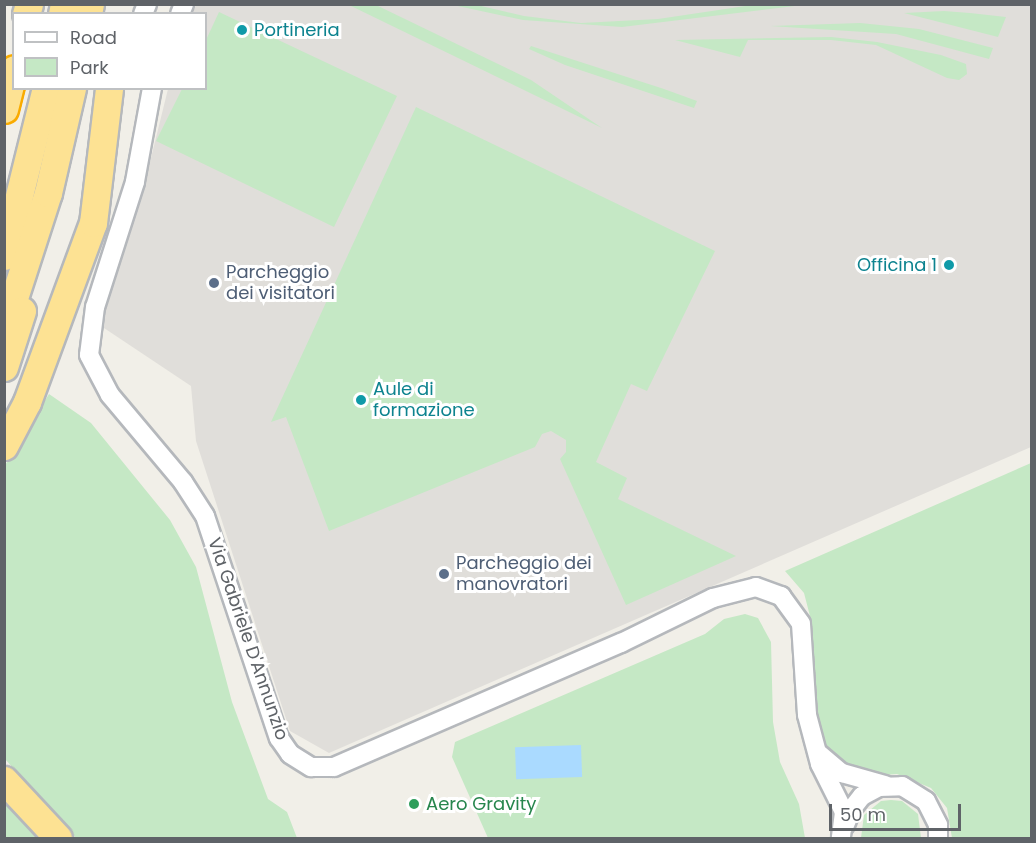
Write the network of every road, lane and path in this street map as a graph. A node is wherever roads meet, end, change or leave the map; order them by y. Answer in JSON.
{"nodes":[{"id":1,"x":12,"y":78,"type":"edge"},
{"id":2,"x":46,"y":90,"type":"edge"},
{"id":3,"x":72,"y":90,"type":"edge"},
{"id":4,"x":109,"y":90,"type":"edge"},
{"id":5,"x":152,"y":90,"type":"edge"},
{"id":6,"x":4,"y":110,"type":"edge"},
{"id":7,"x":35,"y":237,"type":"junction"},
{"id":8,"x":4,"y":256,"type":"edge"},
{"id":9,"x":4,"y":329,"type":"edge"},
{"id":10,"x":4,"y":367,"type":"edge"},
{"id":11,"x":4,"y":446,"type":"edge"},
{"id":12,"x":816,"y":750,"type":"junction"},
{"id":13,"x":4,"y":780,"type":"edge"},
{"id":14,"x":888,"y":786,"type":"junction"},
{"id":15,"x":844,"y":835,"type":"edge"},
{"id":16,"x":58,"y":838,"type":"edge"},
{"id":17,"x":938,"y":838,"type":"edge"}],
"edges":[{"from":1,"to":6,"type":"highway","bridge":true},
{"from":2,"to":8,"type":"highway"},
{"from":3,"to":7,"type":"highway"},
{"from":4,"to":11,"type":"highway"},
{"from":5,"to":12,"type":"street","name":"Via Gabriele D'Annunzio"},
{"from":7,"to":9,"type":"highway"},
{"from":7,"to":10,"type":"highway"},
{"from":12,"to":14,"type":"street"},
{"from":12,"to":15,"type":"street","name":"Via Gabriele D'Annunzio"},
{"from":13,"to":16,"type":"highway"},
{"from":14,"to":15,"type":"street"},
{"from":14,"to":17,"type":"street"}]}
